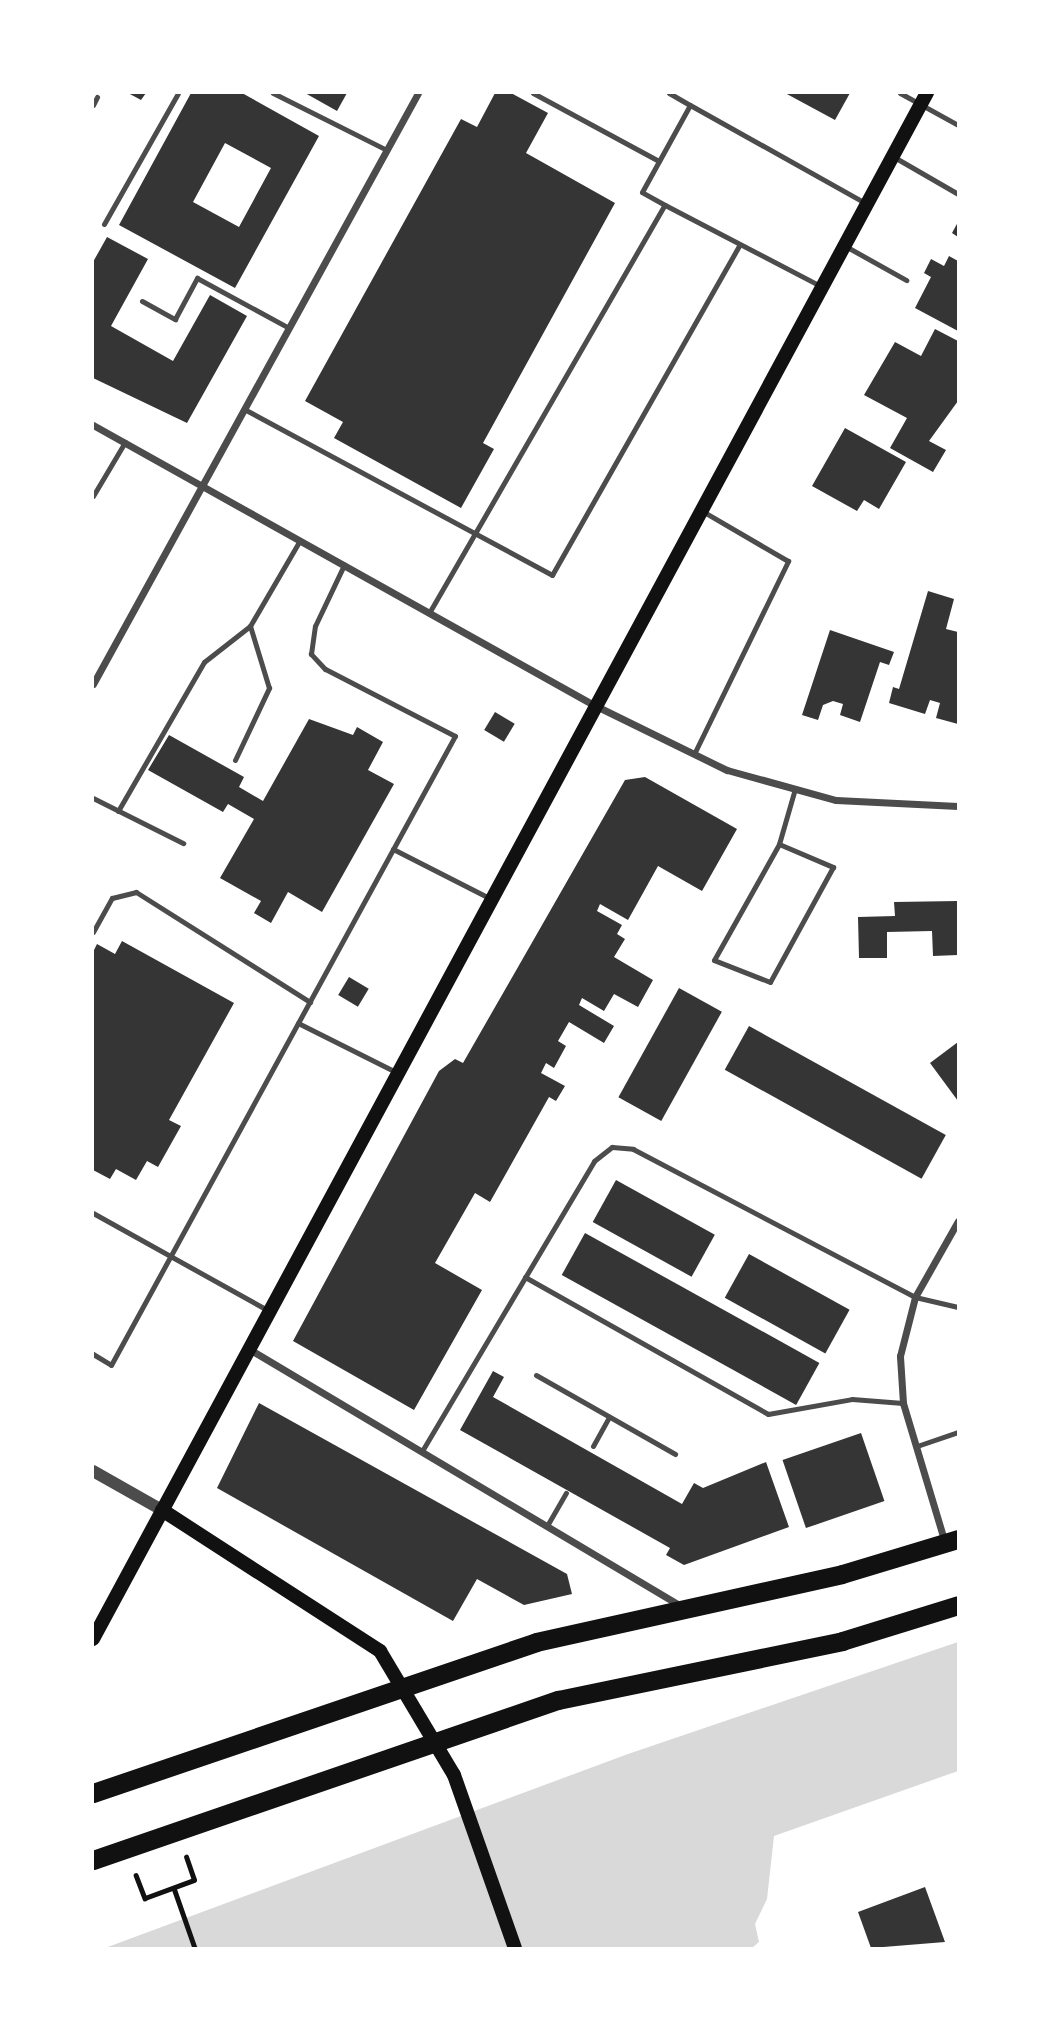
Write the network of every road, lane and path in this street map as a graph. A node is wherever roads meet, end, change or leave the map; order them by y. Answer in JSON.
{"nodes":[{"id":1,"x":178,"y":93,"type":"edge"},
{"id":2,"x":273,"y":93,"type":"edge"},
{"id":3,"x":418,"y":93,"type":"edge"},
{"id":4,"x":533,"y":93,"type":"edge"},
{"id":5,"x":669,"y":93,"type":"edge"},
{"id":6,"x":900,"y":93,"type":"edge"},
{"id":7,"x":97,"y":97,"type":"dead end"},
{"id":8,"x":924,"y":98,"type":"edge"},
{"id":9,"x":93,"y":105,"type":"edge"},
{"id":10,"x":690,"y":105,"type":"junction"},
{"id":11,"x":958,"y":125,"type":"edge"},
{"id":12,"x":387,"y":150,"type":"junction"},
{"id":13,"x":892,"y":156,"type":"junction"},
{"id":14,"x":659,"y":161,"type":"junction"},
{"id":15,"x":958,"y":194,"type":"edge"},
{"id":16,"x":864,"y":203,"type":"junction"},
{"id":17,"x":665,"y":205,"type":"junction"},
{"id":18,"x":104,"y":224,"type":"dead end"},
{"id":19,"x":842,"y":244,"type":"junction"},
{"id":20,"x":739,"y":246,"type":"junction"},
{"id":21,"x":906,"y":280,"type":"dead end"},
{"id":22,"x":819,"y":285,"type":"junction"},
{"id":23,"x":142,"y":301,"type":"dead end"},
{"id":24,"x":289,"y":327,"type":"junction"},
{"id":25,"x":244,"y":409,"type":"junction"},
{"id":26,"x":93,"y":425,"type":"edge"},
{"id":27,"x":124,"y":442,"type":"junction"},
{"id":28,"x":202,"y":485,"type":"junction"},
{"id":29,"x":93,"y":496,"type":"edge"},
{"id":30,"x":699,"y":510,"type":"junction"},
{"id":31,"x":477,"y":534,"type":"junction"},
{"id":32,"x":300,"y":540,"type":"junction"},
{"id":33,"x":344,"y":565,"type":"junction"},
{"id":34,"x":429,"y":613,"type":"junction"},
{"id":35,"x":250,"y":626,"type":"junction"},
{"id":36,"x":93,"y":684,"type":"edge"},
{"id":37,"x":592,"y":704,"type":"junction"},
{"id":38,"x":694,"y":754,"type":"junction"},
{"id":39,"x":235,"y":761,"type":"dead end"},
{"id":40,"x":794,"y":792,"type":"junction"},
{"id":41,"x":93,"y":798,"type":"edge"},
{"id":42,"x":958,"y":806,"type":"edge"},
{"id":43,"x":118,"y":811,"type":"junction"},
{"id":44,"x":183,"y":843,"type":"dead end"},
{"id":45,"x":779,"y":844,"type":"junction"},
{"id":46,"x":393,"y":849,"type":"junction"},
{"id":47,"x":489,"y":898,"type":"junction"},
{"id":48,"x":93,"y":932,"type":"edge"},
{"id":49,"x":310,"y":1002,"type":"junction"},
{"id":50,"x":298,"y":1023,"type":"junction"},
{"id":51,"x":396,"y":1072,"type":"junction"},
{"id":52,"x":94,"y":1216,"type":"edge"},
{"id":53,"x":958,"y":1221,"type":"edge"},
{"id":54,"x":172,"y":1257,"type":"junction"},
{"id":55,"x":525,"y":1278,"type":"junction"},
{"id":56,"x":915,"y":1297,"type":"junction"},
{"id":57,"x":958,"y":1307,"type":"edge"},
{"id":58,"x":268,"y":1311,"type":"junction"},
{"id":59,"x":248,"y":1349,"type":"junction"},
{"id":60,"x":93,"y":1354,"type":"edge"},
{"id":61,"x":536,"y":1375,"type":"dead end"},
{"id":62,"x":903,"y":1402,"type":"junction"},
{"id":63,"x":609,"y":1417,"type":"junction"},
{"id":64,"x":958,"y":1432,"type":"edge"},
{"id":65,"x":593,"y":1446,"type":"dead end"},
{"id":66,"x":917,"y":1446,"type":"junction"},
{"id":67,"x":422,"y":1451,"type":"junction"},
{"id":68,"x":675,"y":1454,"type":"dead end"},
{"id":69,"x":93,"y":1471,"type":"edge"},
{"id":70,"x":566,"y":1493,"type":"dead end"},
{"id":71,"x":162,"y":1510,"type":"junction"},
{"id":72,"x":548,"y":1524,"type":"junction"},
{"id":73,"x":952,"y":1541,"type":"edge"},
{"id":74,"x":958,"y":1605,"type":"edge"},
{"id":75,"x":684,"y":1608,"type":"junction"},
{"id":76,"x":93,"y":1639,"type":"edge"},
{"id":77,"x":404,"y":1683,"type":"junction"},
{"id":78,"x":437,"y":1738,"type":"junction"},
{"id":79,"x":93,"y":1793,"type":"edge"},
{"id":80,"x":186,"y":1857,"type":"dead end"},
{"id":81,"x":93,"y":1860,"type":"edge"},
{"id":82,"x":136,"y":1875,"type":"dead end"},
{"id":83,"x":174,"y":1888,"type":"junction"},
{"id":84,"x":195,"y":1948,"type":"edge"},
{"id":85,"x":515,"y":1948,"type":"edge"}],
"edges":[{"from":1,"to":18,"type":"lane"},
{"from":2,"to":12,"type":"lane"},
{"from":3,"to":12,"type":"street"},
{"from":4,"to":14,"type":"lane"},
{"from":5,"to":10,"type":"lane"},
{"from":6,"to":8,"type":"lane"},
{"from":7,"to":9,"type":"lane"},
{"from":8,"to":11,"type":"lane"},
{"from":8,"to":13,"type":"main road"},
{"from":10,"to":14,"type":"lane"},
{"from":10,"to":16,"type":"lane"},
{"from":12,"to":24,"type":"street"},
{"from":13,"to":15,"type":"lane"},
{"from":13,"to":16,"type":"main road"},
{"from":14,"to":17,"type":"lane"},
{"from":16,"to":19,"type":"main road"},
{"from":17,"to":20,"type":"lane"},
{"from":17,"to":31,"type":"lane"},
{"from":19,"to":21,"type":"lane"},
{"from":19,"to":22,"type":"main road"},
{"from":20,"to":22,"type":"lane"},
{"from":20,"to":31,"type":"lane"},
{"from":22,"to":30,"type":"main road"},
{"from":23,"to":24,"type":"lane"},
{"from":24,"to":25,"type":"street"},
{"from":25,"to":28,"type":"street"},
{"from":25,"to":31,"type":"lane"},
{"from":26,"to":27,"type":"street"},
{"from":27,"to":28,"type":"street"},
{"from":27,"to":29,"type":"lane"},
{"from":28,"to":32,"type":"street"},
{"from":28,"to":36,"type":"street"},
{"from":30,"to":37,"type":"main road"},
{"from":30,"to":38,"type":"lane"},
{"from":31,"to":34,"type":"lane"},
{"from":32,"to":33,"type":"street"},
{"from":32,"to":35,"type":"lane"},
{"from":33,"to":34,"type":"street"},
{"from":33,"to":46,"type":"lane"},
{"from":34,"to":37,"type":"street"},
{"from":35,"to":39,"type":"lane"},
{"from":35,"to":43,"type":"lane"},
{"from":37,"to":38,"type":"street"},
{"from":37,"to":47,"type":"main road"},
{"from":38,"to":40,"type":"street"},
{"from":40,"to":42,"type":"street"},
{"from":40,"to":45,"type":"lane"},
{"from":41,"to":43,"type":"lane"},
{"from":43,"to":44,"type":"lane"},
{"from":45,"to":45,"type":"lane"},
{"from":46,"to":47,"type":"lane"},
{"from":46,"to":49,"type":"lane"},
{"from":47,"to":51,"type":"main road"},
{"from":48,"to":49,"type":"lane"},
{"from":49,"to":50,"type":"lane"},
{"from":50,"to":51,"type":"lane"},
{"from":50,"to":54,"type":"lane"},
{"from":51,"to":58,"type":"main road"},
{"from":52,"to":54,"type":"lane"},
{"from":53,"to":56,"type":"street"},
{"from":54,"to":58,"type":"lane"},
{"from":54,"to":60,"type":"lane"},
{"from":55,"to":56,"type":"lane"},
{"from":55,"to":62,"type":"lane"},
{"from":55,"to":67,"type":"lane"},
{"from":56,"to":57,"type":"lane"},
{"from":56,"to":62,"type":"street"},
{"from":58,"to":59,"type":"main road"},
{"from":59,"to":67,"type":"street"},
{"from":59,"to":71,"type":"main road"},
{"from":61,"to":63,"type":"lane"},
{"from":62,"to":66,"type":"street"},
{"from":63,"to":65,"type":"lane"},
{"from":63,"to":68,"type":"lane"},
{"from":64,"to":66,"type":"lane"},
{"from":66,"to":73,"type":"street"},
{"from":67,"to":72,"type":"street"},
{"from":69,"to":71,"type":"street"},
{"from":70,"to":72,"type":"lane"},
{"from":71,"to":76,"type":"main road"},
{"from":71,"to":77,"type":"main road"},
{"from":72,"to":75,"type":"street"},
{"from":73,"to":75,"type":"highway"},
{"from":74,"to":78,"type":"highway"},
{"from":75,"to":77,"type":"highway"},
{"from":77,"to":78,"type":"main road"},
{"from":77,"to":79,"type":"highway"},
{"from":78,"to":81,"type":"highway"},
{"from":78,"to":85,"type":"main road"},
{"from":80,"to":83,"type":"path"},
{"from":82,"to":83,"type":"path"},
{"from":83,"to":84,"type":"path"}]}
